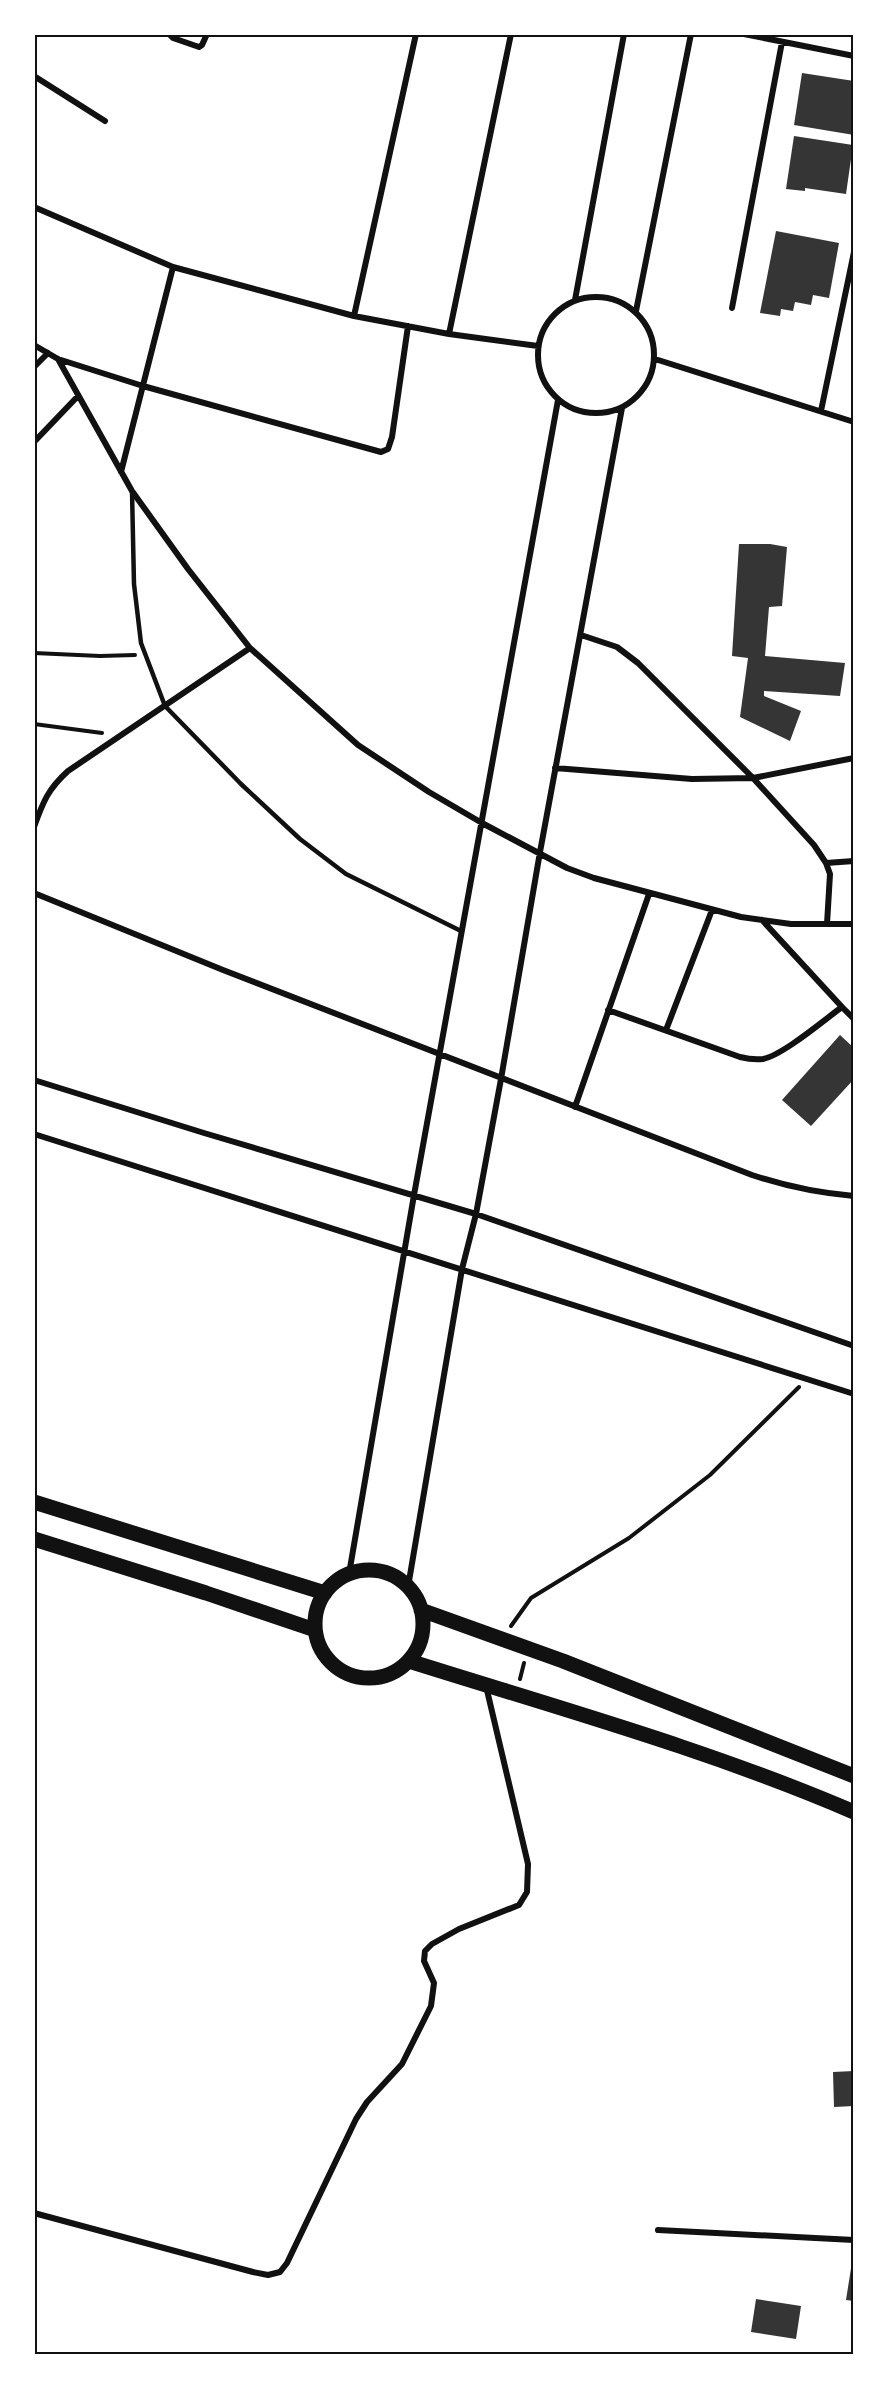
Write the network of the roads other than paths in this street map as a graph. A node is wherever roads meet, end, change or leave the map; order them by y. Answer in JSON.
{"nodes":[{"id":1,"x":169,"y":34,"type":"edge"},
{"id":2,"x":207,"y":34,"type":"edge"},
{"id":3,"x":416,"y":34,"type":"edge"},
{"id":4,"x":511,"y":34,"type":"edge"},
{"id":5,"x":624,"y":34,"type":"edge"},
{"id":6,"x":691,"y":34,"type":"edge"},
{"id":7,"x":744,"y":34,"type":"edge"},
{"id":8,"x":782,"y":42,"type":"junction"},
{"id":9,"x":854,"y":56,"type":"edge"},
{"id":10,"x":34,"y":76,"type":"edge"},
{"id":11,"x":105,"y":121,"type":"dead end"},
{"id":12,"x":34,"y":207,"type":"edge"},
{"id":13,"x":854,"y":252,"type":"edge"},
{"id":14,"x":172,"y":267,"type":"junction"},
{"id":15,"x":575,"y":300,"type":"junction"},
{"id":16,"x":732,"y":308,"type":"dead end"},
{"id":17,"x":636,"y":311,"type":"junction"},
{"id":18,"x":354,"y":316,"type":"junction"},
{"id":19,"x":408,"y":326,"type":"junction"},
{"id":20,"x":449,"y":334,"type":"junction"},
{"id":21,"x":34,"y":345,"type":"edge"},
{"id":22,"x":538,"y":346,"type":"junction"},
{"id":23,"x":48,"y":353,"type":"junction"},
{"id":24,"x":655,"y":359,"type":"junction"},
{"id":25,"x":58,"y":360,"type":"junction"},
{"id":26,"x":34,"y":367,"type":"edge"},
{"id":27,"x":143,"y":386,"type":"junction"},
{"id":28,"x":78,"y":396,"type":"junction"},
{"id":29,"x":558,"y":400,"type":"junction"},
{"id":30,"x":622,"y":408,"type":"junction"},
{"id":31,"x":821,"y":411,"type":"junction"},
{"id":32,"x":854,"y":422,"type":"edge"},
{"id":33,"x":34,"y":442,"type":"edge"},
{"id":34,"x":121,"y":473,"type":"junction"},
{"id":35,"x":132,"y":491,"type":"junction"},
{"id":36,"x":581,"y":635,"type":"junction"},
{"id":37,"x":250,"y":648,"type":"junction"},
{"id":38,"x":165,"y":706,"type":"junction"},
{"id":39,"x":854,"y":758,"type":"edge"},
{"id":40,"x":555,"y":768,"type":"junction"},
{"id":41,"x":753,"y":778,"type":"junction"},
{"id":42,"x":482,"y":823,"type":"junction"},
{"id":43,"x":34,"y":827,"type":"edge"},
{"id":44,"x":540,"y":852,"type":"junction"},
{"id":45,"x":854,"y":861,"type":"edge"},
{"id":46,"x":826,"y":863,"type":"junction"},
{"id":47,"x":34,"y":892,"type":"edge"},
{"id":48,"x":649,"y":894,"type":"junction"},
{"id":49,"x":712,"y":910,"type":"junction"},
{"id":50,"x":762,"y":920,"type":"junction"},
{"id":51,"x":827,"y":924,"type":"junction"},
{"id":52,"x":854,"y":924,"type":"edge"},
{"id":53,"x":461,"y":931,"type":"junction"},
{"id":54,"x":842,"y":1007,"type":"junction"},
{"id":55,"x":609,"y":1010,"type":"junction"},
{"id":56,"x":854,"y":1019,"type":"edge"},
{"id":57,"x":666,"y":1030,"type":"junction"},
{"id":58,"x":440,"y":1053,"type":"junction"},
{"id":59,"x":501,"y":1079,"type":"junction"},
{"id":60,"x":34,"y":1080,"type":"edge"},
{"id":61,"x":575,"y":1107,"type":"junction"},
{"id":62,"x":34,"y":1134,"type":"edge"},
{"id":63,"x":414,"y":1195,"type":"junction"},
{"id":64,"x":854,"y":1196,"type":"edge"},
{"id":65,"x":476,"y":1214,"type":"junction"},
{"id":66,"x":404,"y":1253,"type":"junction"},
{"id":67,"x":462,"y":1269,"type":"junction"},
{"id":68,"x":854,"y":1346,"type":"edge"},
{"id":69,"x":854,"y":1394,"type":"edge"},
{"id":70,"x":34,"y":1502,"type":"edge"},
{"id":71,"x":34,"y":1539,"type":"edge"},
{"id":72,"x":349,"y":1574,"type":"junction"},
{"id":73,"x":408,"y":1587,"type":"junction"},
{"id":74,"x":325,"y":1593,"type":"junction"},
{"id":75,"x":421,"y":1610,"type":"junction"},
{"id":76,"x":315,"y":1630,"type":"junction"},
{"id":77,"x":409,"y":1661,"type":"junction"},
{"id":78,"x":486,"y":1685,"type":"junction"},
{"id":79,"x":854,"y":1776,"type":"edge"},
{"id":80,"x":854,"y":1812,"type":"edge"},
{"id":81,"x":34,"y":2213,"type":"edge"},
{"id":82,"x":658,"y":2230,"type":"dead end"},
{"id":83,"x":854,"y":2240,"type":"edge"}],
"edges":[{"from":1,"to":2,"type":"street"},
{"from":3,"to":18,"type":"street"},
{"from":4,"to":20,"type":"street"},
{"from":5,"to":15,"type":"street"},
{"from":6,"to":17,"type":"street"},
{"from":7,"to":8,"type":"street"},
{"from":8,"to":9,"type":"street"},
{"from":8,"to":16,"type":"street"},
{"from":10,"to":11,"type":"street"},
{"from":12,"to":14,"type":"street"},
{"from":13,"to":31,"type":"street"},
{"from":14,"to":18,"type":"street"},
{"from":14,"to":27,"type":"street"},
{"from":15,"to":17,"type":"street"},
{"from":15,"to":22,"type":"street"},
{"from":17,"to":24,"type":"street"},
{"from":18,"to":19,"type":"street"},
{"from":19,"to":20,"type":"street"},
{"from":19,"to":27,"type":"street"},
{"from":20,"to":22,"type":"street"},
{"from":21,"to":23,"type":"street"},
{"from":22,"to":29,"type":"street"},
{"from":23,"to":25,"type":"street"},
{"from":23,"to":26,"type":"street"},
{"from":24,"to":30,"type":"street"},
{"from":24,"to":31,"type":"street"},
{"from":25,"to":27,"type":"street"},
{"from":25,"to":28,"type":"street"},
{"from":27,"to":34,"type":"street"},
{"from":28,"to":33,"type":"street"},
{"from":28,"to":34,"type":"street"},
{"from":29,"to":30,"type":"street"},
{"from":29,"to":42,"type":"street"},
{"from":30,"to":36,"type":"street"},
{"from":31,"to":32,"type":"street"},
{"from":34,"to":35,"type":"street"},
{"from":35,"to":37,"type":"street"},
{"from":35,"to":38,"type":"lane"},
{"from":36,"to":40,"type":"street"},
{"from":36,"to":41,"type":"street"},
{"from":37,"to":38,"type":"street"},
{"from":37,"to":42,"type":"street"},
{"from":38,"to":43,"type":"street"},
{"from":38,"to":53,"type":"lane"},
{"from":39,"to":41,"type":"street"},
{"from":40,"to":41,"type":"street"},
{"from":40,"to":44,"type":"street"},
{"from":41,"to":46,"type":"street"},
{"from":42,"to":44,"type":"street"},
{"from":42,"to":53,"type":"street"},
{"from":44,"to":48,"type":"street"},
{"from":44,"to":59,"type":"street"},
{"from":45,"to":46,"type":"street"},
{"from":46,"to":51,"type":"street"},
{"from":47,"to":58,"type":"street"},
{"from":48,"to":49,"type":"street"},
{"from":48,"to":55,"type":"street"},
{"from":49,"to":50,"type":"street"},
{"from":49,"to":57,"type":"street"},
{"from":50,"to":51,"type":"street"},
{"from":50,"to":54,"type":"street"},
{"from":51,"to":52,"type":"street"},
{"from":53,"to":58,"type":"street"},
{"from":54,"to":56,"type":"street"},
{"from":54,"to":57,"type":"street"},
{"from":55,"to":57,"type":"street"},
{"from":55,"to":61,"type":"street"},
{"from":58,"to":59,"type":"street"},
{"from":58,"to":63,"type":"street"},
{"from":59,"to":61,"type":"street"},
{"from":59,"to":65,"type":"street"},
{"from":60,"to":63,"type":"street"},
{"from":61,"to":64,"type":"street"},
{"from":62,"to":66,"type":"street"},
{"from":63,"to":65,"type":"street"},
{"from":63,"to":66,"type":"street"},
{"from":65,"to":67,"type":"street"},
{"from":65,"to":68,"type":"street"},
{"from":66,"to":67,"type":"street"},
{"from":66,"to":72,"type":"street"},
{"from":67,"to":69,"type":"street"},
{"from":67,"to":73,"type":"street"},
{"from":70,"to":74,"type":"highway"},
{"from":71,"to":76,"type":"highway"},
{"from":72,"to":73,"type":"highway"},
{"from":72,"to":74,"type":"highway"},
{"from":73,"to":75,"type":"highway"},
{"from":74,"to":76,"type":"highway"},
{"from":75,"to":77,"type":"highway"},
{"from":75,"to":79,"type":"highway"},
{"from":76,"to":77,"type":"highway"},
{"from":77,"to":78,"type":"highway"},
{"from":78,"to":80,"type":"highway"},
{"from":78,"to":81,"type":"street"},
{"from":82,"to":83,"type":"street"}]}
